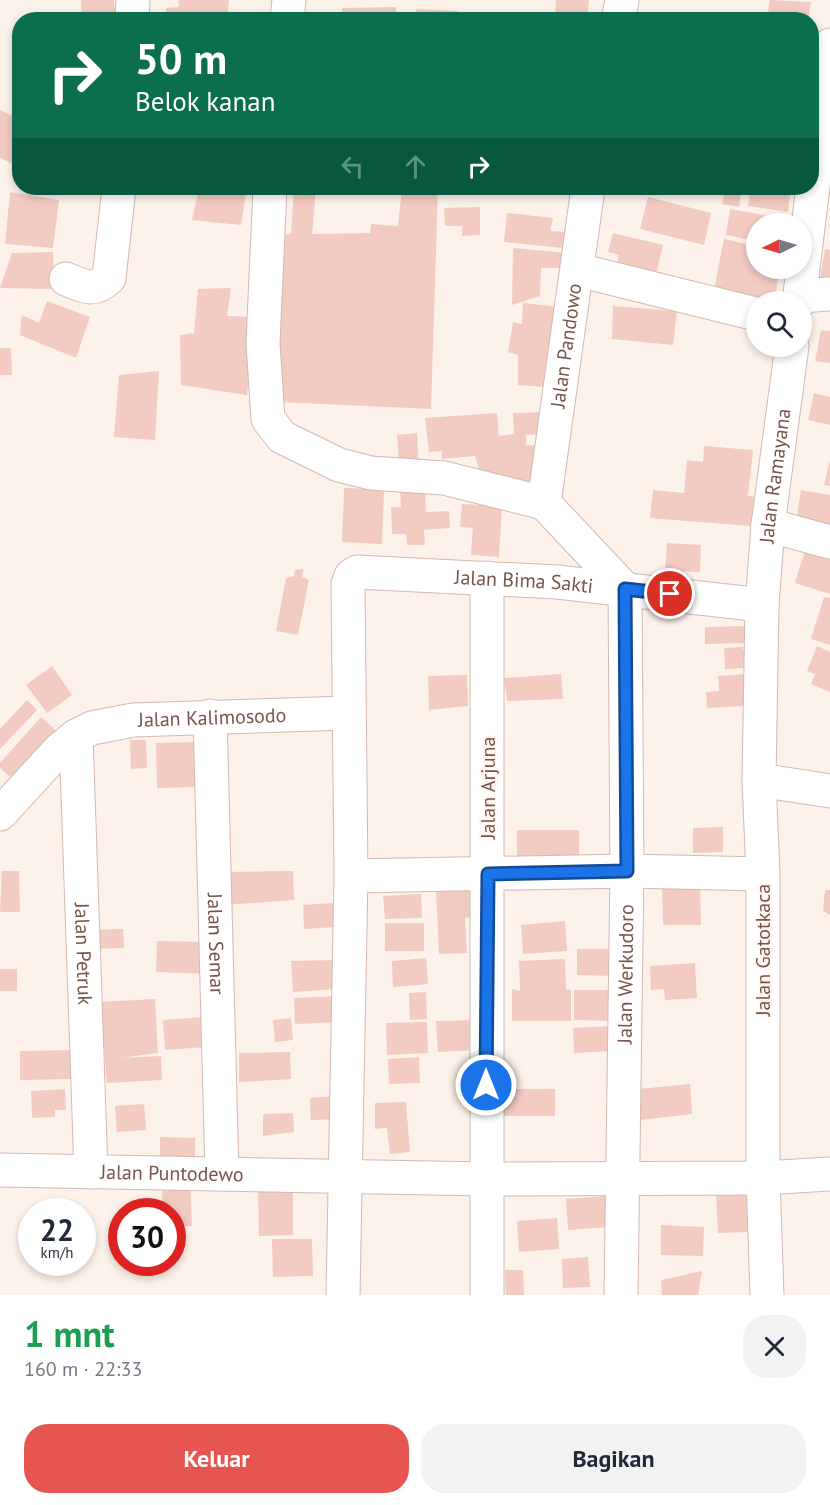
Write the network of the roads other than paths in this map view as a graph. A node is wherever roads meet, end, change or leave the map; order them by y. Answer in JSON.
{"nodes":[{"id":1,"x":830,"y":45,"type":"edge"},
{"id":2,"x":819,"y":184,"type":"edge"},
{"id":3,"x":118,"y":195,"type":"edge"},
{"id":4,"x":270,"y":195,"type":"edge"},
{"id":5,"x":587,"y":195,"type":"edge"},
{"id":6,"x":818,"y":195,"type":"edge"},
{"id":7,"x":578,"y":270,"type":"junction"},
{"id":8,"x":66,"y":279,"type":"dead end"},
{"id":9,"x":810,"y":291,"type":"edge"},
{"id":10,"x":746,"y":312,"type":"edge"},
{"id":11,"x":791,"y":357,"type":"edge"},
{"id":12,"x":543,"y":503,"type":"junction"},
{"id":13,"x":768,"y":525,"type":"junction"},
{"id":14,"x":830,"y":542,"type":"edge"},
{"id":15,"x":487,"y":578,"type":"junction"},
{"id":16,"x":625,"y":589,"type":"junction"},
{"id":17,"x":762,"y":605,"type":"junction"},
{"id":18,"x":349,"y":713,"type":"junction"},
{"id":19,"x":210,"y":716,"type":"junction"},
{"id":20,"x":76,"y":736,"type":"junction"},
{"id":21,"x":759,"y":780,"type":"junction"},
{"id":22,"x":830,"y":791,"type":"edge"},
{"id":23,"x":0,"y":814,"type":"edge"},
{"id":24,"x":627,"y":871,"type":"junction"},
{"id":25,"x":488,"y":874,"type":"junction"},
{"id":26,"x":763,"y":874,"type":"junction"},
{"id":27,"x":351,"y":876,"type":"junction"},
{"id":28,"x":0,"y":1170,"type":"edge"},
{"id":29,"x":91,"y":1172,"type":"junction"},
{"id":30,"x":222,"y":1174,"type":"junction"},
{"id":31,"x":346,"y":1174,"type":"junction"},
{"id":32,"x":830,"y":1174,"type":"edge"},
{"id":33,"x":763,"y":1178,"type":"junction"},
{"id":34,"x":486,"y":1179,"type":"junction"},
{"id":35,"x":622,"y":1179,"type":"junction"},
{"id":36,"x":343,"y":1295,"type":"edge"},
{"id":37,"x":487,"y":1295,"type":"edge"},
{"id":38,"x":621,"y":1295,"type":"edge"},
{"id":39,"x":767,"y":1295,"type":"edge"}],
"edges":[{"from":1,"to":2,"type":"street"},
{"from":3,"to":8,"type":"street"},
{"from":4,"to":12,"type":"street"},
{"from":5,"to":7,"type":"street","name":"Jalan Pandowo"},
{"from":6,"to":9,"type":"street"},
{"from":7,"to":10,"type":"street"},
{"from":7,"to":12,"type":"street","name":"Jalan Pandowo"},
{"from":11,"to":13,"type":"street","name":"Jalan Ramayana"},
{"from":12,"to":16,"type":"street"},
{"from":13,"to":14,"type":"street"},
{"from":13,"to":17,"type":"street","name":"Jalan Ramayana"},
{"from":15,"to":16,"type":"street","name":"Jalan Bima Sakti"},
{"from":15,"to":18,"type":"street","name":"Jalan Bima Sakti"},
{"from":15,"to":25,"type":"street","name":"Jalan Arjuna"},
{"from":16,"to":17,"type":"street","name":"Jalan Bima Sakti"},
{"from":16,"to":24,"type":"street","name":"Jalan Werkudoro"},
{"from":17,"to":21,"type":"street","name":"Jalan Gatotkaca"},
{"from":18,"to":19,"type":"street","name":"Jalan Kalimosodo"},
{"from":18,"to":27,"type":"street"},
{"from":19,"to":20,"type":"street","name":"Jalan Kalimosodo"},
{"from":19,"to":30,"type":"street","name":"Jalan Semar"},
{"from":20,"to":23,"type":"street"},
{"from":20,"to":29,"type":"street","name":"Jalan Petruk"},
{"from":21,"to":22,"type":"street"},
{"from":21,"to":26,"type":"street","name":"Jalan Gatotkaca"},
{"from":24,"to":25,"type":"street"},
{"from":24,"to":26,"type":"street"},
{"from":24,"to":35,"type":"street","name":"Jalan Werkudoro"},
{"from":25,"to":27,"type":"street"},
{"from":25,"to":34,"type":"street","name":"Jalan Arjuna"},
{"from":26,"to":33,"type":"street","name":"Jalan Gatotkaca"},
{"from":27,"to":31,"type":"street"},
{"from":28,"to":29,"type":"street","name":"Jalan Puntodewo"},
{"from":29,"to":30,"type":"street","name":"Jalan Puntodewo"},
{"from":30,"to":31,"type":"street","name":"Jalan Puntodewo"},
{"from":31,"to":34,"type":"street","name":"Jalan Puntodewo"},
{"from":31,"to":36,"type":"street"},
{"from":32,"to":33,"type":"street","name":"Jalan Puntodewo"},
{"from":33,"to":35,"type":"street","name":"Jalan Puntodewo"},
{"from":33,"to":39,"type":"street","name":"Jalan Gatotkaca"},
{"from":34,"to":35,"type":"street","name":"Jalan Puntodewo"},
{"from":34,"to":37,"type":"street","name":"Jalan Arjuna"},
{"from":35,"to":38,"type":"street","name":"Jalan Werkudoro"}]}
